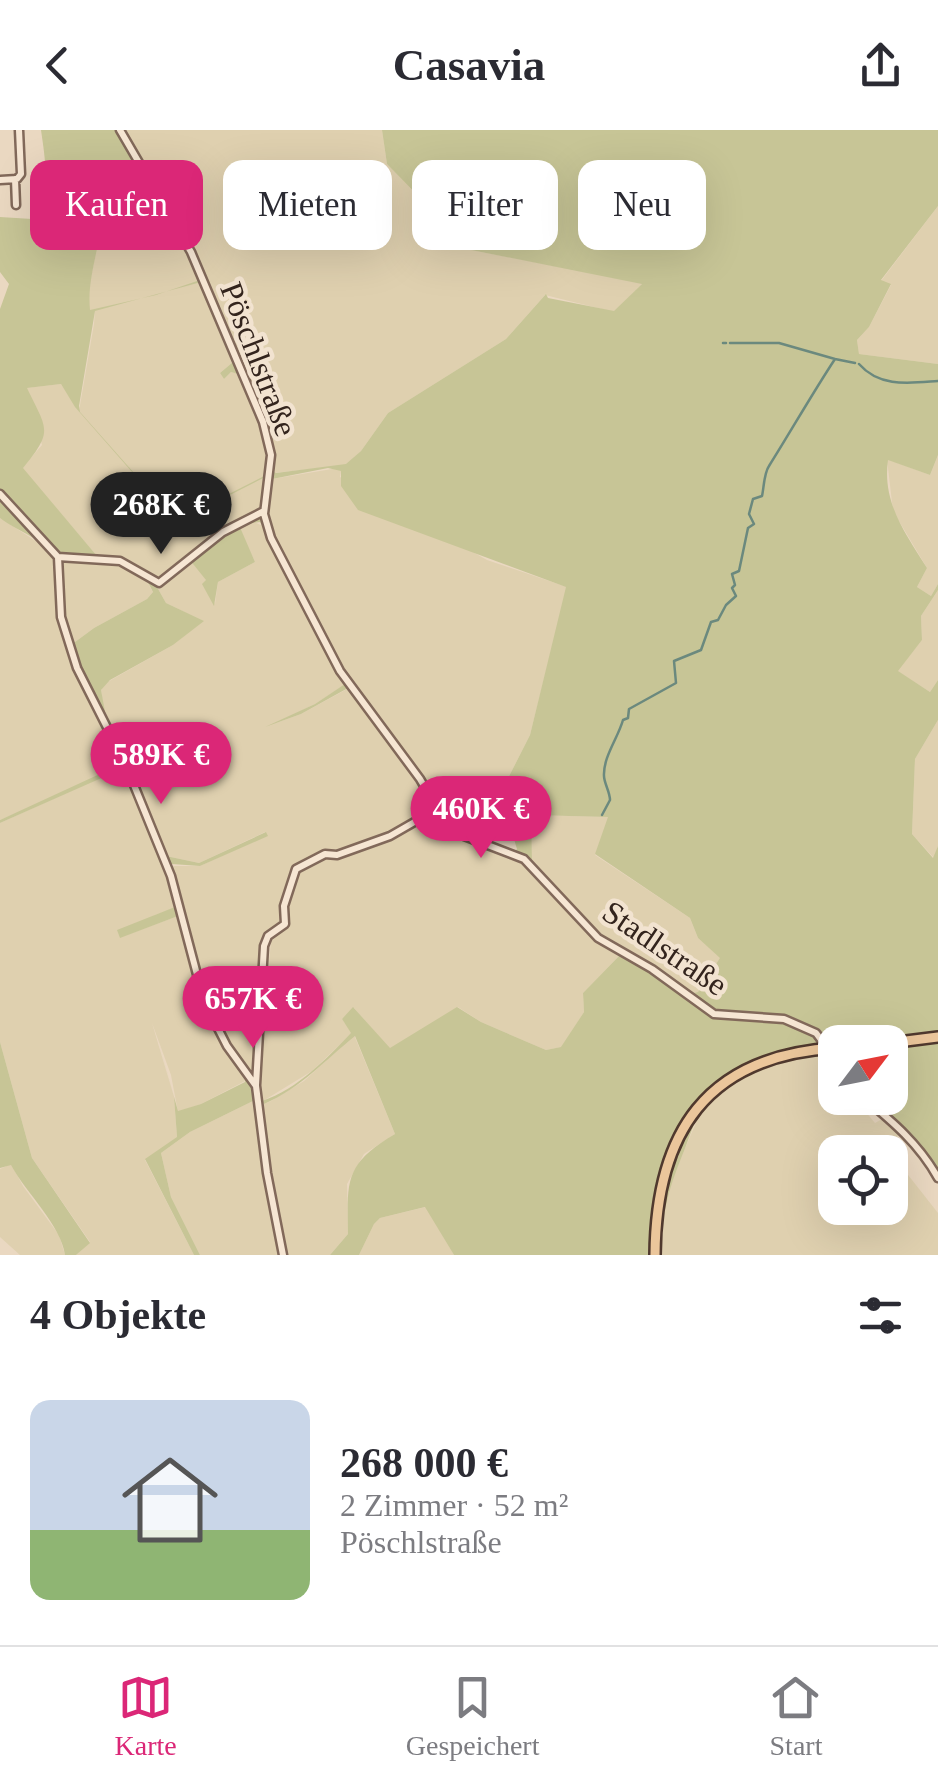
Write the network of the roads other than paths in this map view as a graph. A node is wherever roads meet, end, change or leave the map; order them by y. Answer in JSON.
{"nodes":[{"id":1,"x":18,"y":130,"type":"edge"},
{"id":2,"x":120,"y":130,"type":"edge"},
{"id":3,"x":0,"y":180,"type":"edge"},
{"id":4,"x":14,"y":180,"type":"junction"},
{"id":5,"x":16,"y":205,"type":"dead end"},
{"id":6,"x":0,"y":494,"type":"edge"},
{"id":7,"x":264,"y":510,"type":"junction"},
{"id":8,"x":255,"y":518,"type":"junction"},
{"id":9,"x":265,"y":523,"type":"junction"},
{"id":10,"x":58,"y":556,"type":"junction"},
{"id":11,"x":437,"y":809,"type":"junction"},
{"id":12,"x":818,"y":1035,"type":"edge"},
{"id":13,"x":938,"y":1037,"type":"edge"},
{"id":14,"x":908,"y":1041,"type":"edge"},
{"id":15,"x":818,"y":1050,"type":"edge"},
{"id":16,"x":256,"y":1086,"type":"junction"},
{"id":17,"x":885,"y":1115,"type":"edge"},
{"id":18,"x":938,"y":1178,"type":"edge"},
{"id":19,"x":283,"y":1255,"type":"edge"},
{"id":20,"x":655,"y":1255,"type":"edge"}],
"edges":[{"from":1,"to":4,"type":"street"},
{"from":2,"to":7,"type":"street","name":"Pöschlstraße"},
{"from":3,"to":4,"type":"street"},
{"from":4,"to":5,"type":"street"},
{"from":6,"to":10,"type":"street"},
{"from":7,"to":8,"type":"street"},
{"from":7,"to":9,"type":"street","name":"Stadlstraße"},
{"from":8,"to":9,"type":"street"},
{"from":8,"to":10,"type":"street"},
{"from":9,"to":11,"type":"street","name":"Stadlstraße"},
{"from":10,"to":16,"type":"street"},
{"from":11,"to":12,"type":"street","name":"Stadlstraße"},
{"from":11,"to":16,"type":"street"},
{"from":13,"to":14,"type":"main road"},
{"from":15,"to":20,"type":"main road"},
{"from":16,"to":19,"type":"street"},
{"from":17,"to":18,"type":"street"}]}
